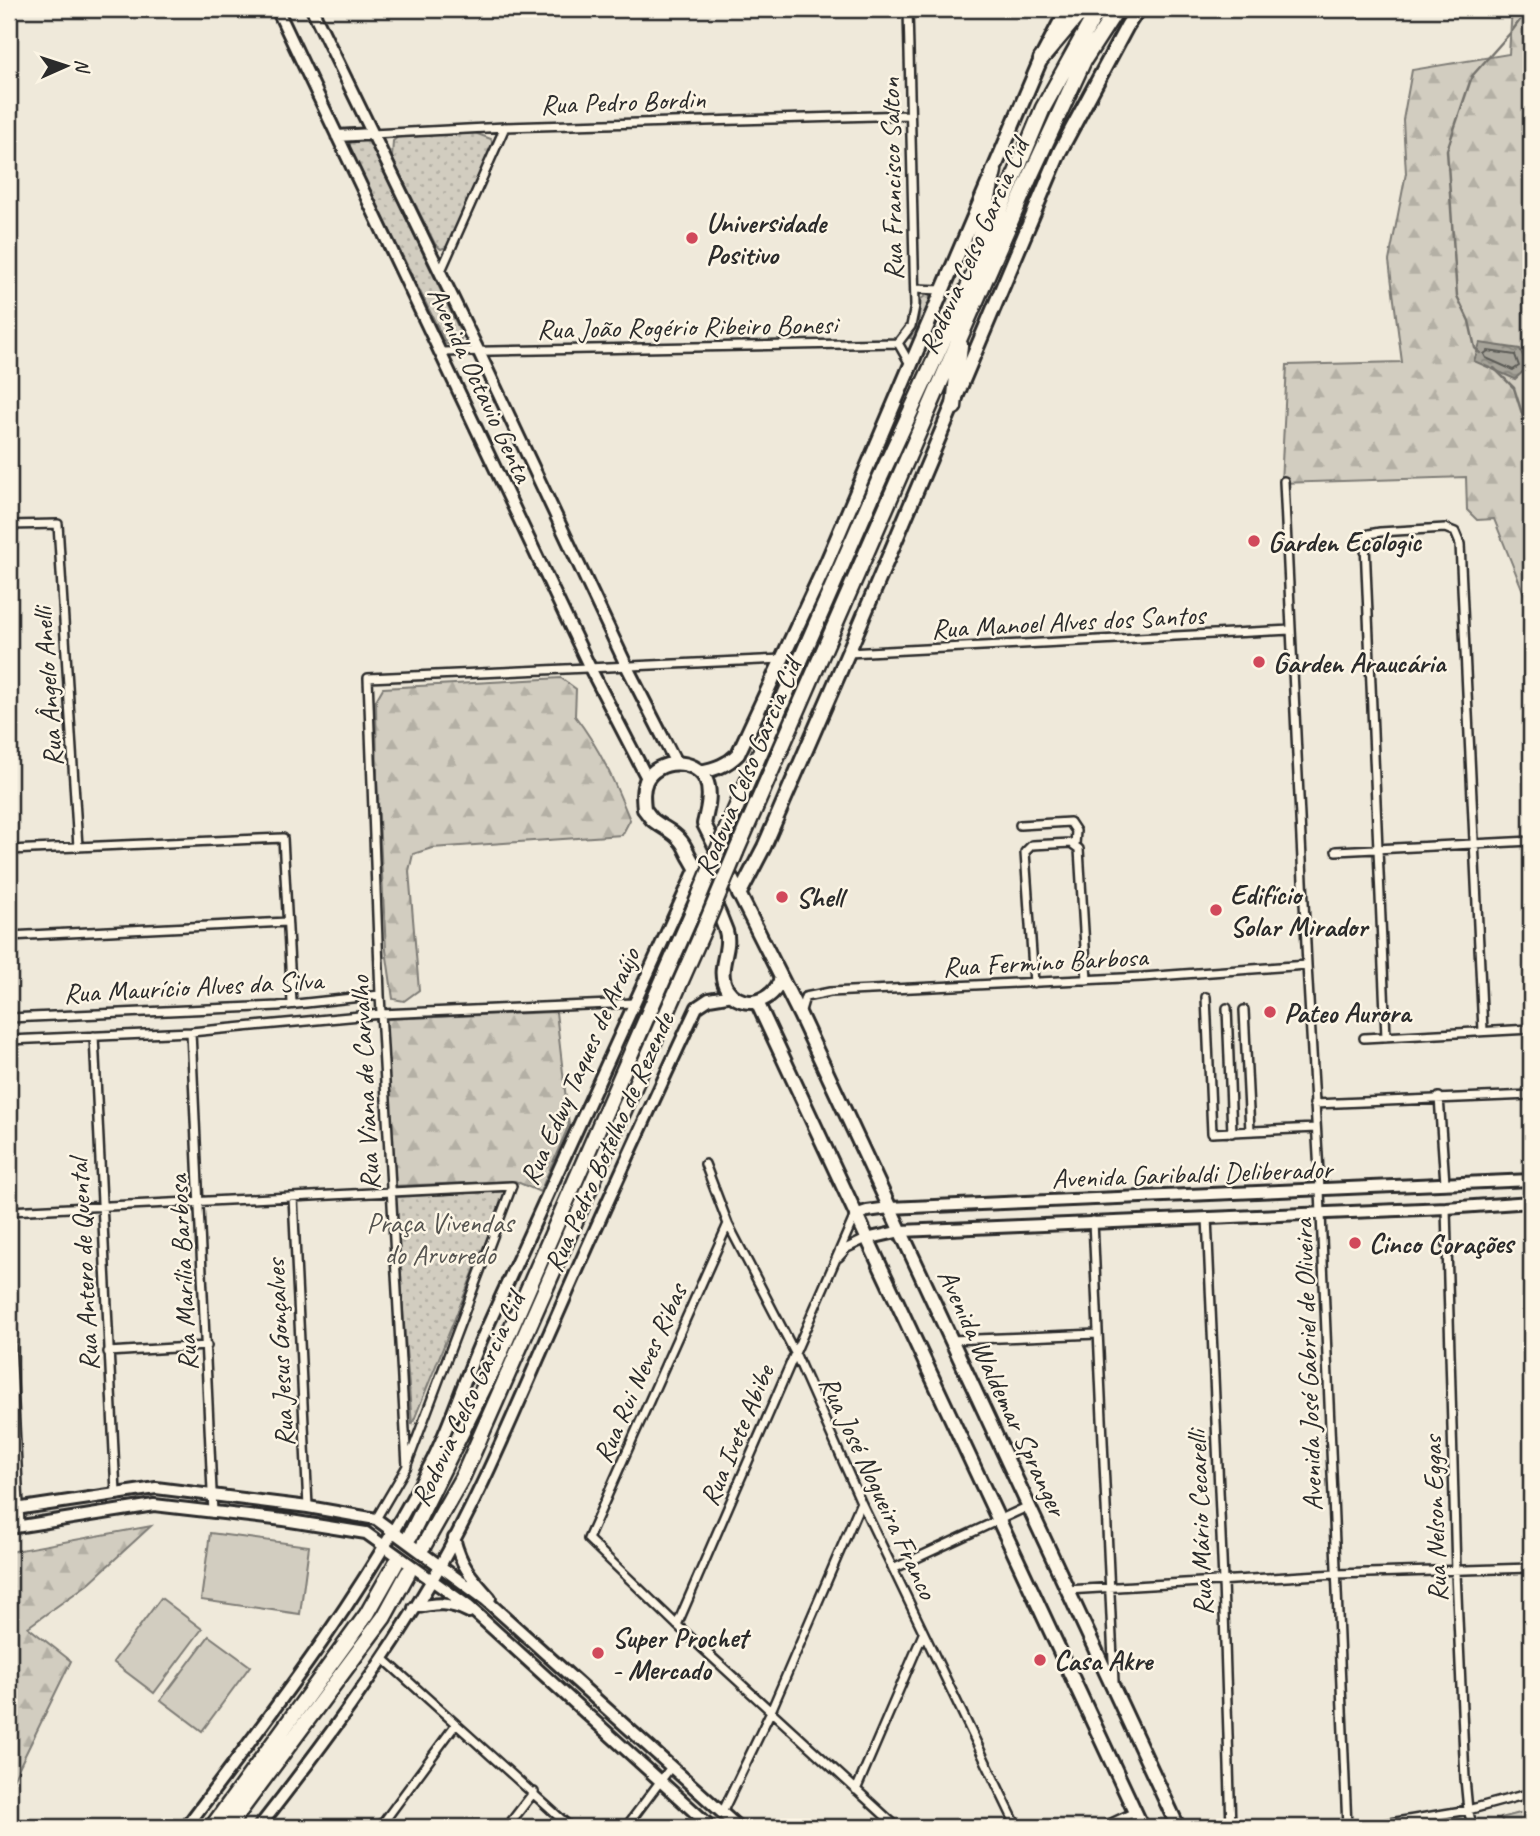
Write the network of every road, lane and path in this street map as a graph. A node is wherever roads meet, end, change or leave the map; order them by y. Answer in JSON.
{"nodes":[{"id":1,"x":277,"y":9,"type":"edge"},
{"id":2,"x":312,"y":9,"type":"edge"},
{"id":3,"x":908,"y":9,"type":"edge"},
{"id":4,"x":1067,"y":9,"type":"edge"},
{"id":5,"x":1083,"y":9,"type":"edge"},
{"id":6,"x":1098,"y":9,"type":"edge"},
{"id":7,"x":1117,"y":9,"type":"edge"},
{"id":8,"x":1138,"y":9,"type":"edge"},
{"id":9,"x":1041,"y":60,"type":"junction"},
{"id":10,"x":910,"y":115,"type":"junction"},
{"id":11,"x":505,"y":127,"type":"junction"},
{"id":12,"x":372,"y":134,"type":"junction"},
{"id":13,"x":337,"y":136,"type":"junction"},
{"id":14,"x":994,"y":171,"type":"junction"},
{"id":15,"x":439,"y":274,"type":"junction"},
{"id":16,"x":969,"y":285,"type":"junction"},
{"id":17,"x":915,"y":289,"type":"junction"},
{"id":18,"x":942,"y":290,"type":"junction"},
{"id":19,"x":961,"y":332,"type":"junction"},
{"id":20,"x":898,"y":343,"type":"junction"},
{"id":21,"x":478,"y":349,"type":"junction"},
{"id":22,"x":441,"y":352,"type":"junction"},
{"id":23,"x":910,"y":364,"type":"junction"},
{"id":24,"x":954,"y":407,"type":"junction"},
{"id":25,"x":1284,"y":481,"type":"dead end"},
{"id":26,"x":9,"y":525,"type":"edge"},
{"id":27,"x":1290,"y":630,"type":"junction"},
{"id":28,"x":848,"y":653,"type":"junction"},
{"id":29,"x":783,"y":659,"type":"junction"},
{"id":30,"x":627,"y":667,"type":"junction"},
{"id":31,"x":590,"y":668,"type":"junction"},
{"id":32,"x":676,"y":764,"type":"junction"},
{"id":33,"x":700,"y":772,"type":"junction"},
{"id":34,"x":647,"y":778,"type":"junction"},
{"id":35,"x":1020,"y":825,"type":"dead end"},
{"id":36,"x":1531,"y":841,"type":"edge"},
{"id":37,"x":1475,"y":843,"type":"junction"},
{"id":38,"x":1075,"y":845,"type":"junction"},
{"id":39,"x":78,"y":847,"type":"junction"},
{"id":40,"x":1378,"y":848,"type":"junction"},
{"id":41,"x":9,"y":850,"type":"edge"},
{"id":42,"x":1336,"y":851,"type":"dead end"},
{"id":43,"x":696,"y":868,"type":"junction"},
{"id":44,"x":739,"y":895,"type":"junction"},
{"id":45,"x":287,"y":922,"type":"junction"},
{"id":46,"x":9,"y":936,"type":"edge"},
{"id":47,"x":1307,"y":965,"type":"junction"},
{"id":48,"x":781,"y":978,"type":"junction"},
{"id":49,"x":1087,"y":980,"type":"junction"},
{"id":50,"x":1034,"y":983,"type":"junction"},
{"id":51,"x":380,"y":995,"type":"junction"},
{"id":52,"x":733,"y":995,"type":"junction"},
{"id":53,"x":1206,"y":997,"type":"dead end"},
{"id":54,"x":757,"y":1002,"type":"junction"},
{"id":55,"x":292,"y":1003,"type":"junction"},
{"id":56,"x":634,"y":1003,"type":"junction"},
{"id":57,"x":1227,"y":1008,"type":"dead end"},
{"id":58,"x":1244,"y":1010,"type":"dead end"},
{"id":59,"x":381,"y":1014,"type":"junction"},
{"id":60,"x":800,"y":1015,"type":"junction"},
{"id":61,"x":9,"y":1018,"type":"edge"},
{"id":62,"x":1531,"y":1029,"type":"edge"},
{"id":63,"x":1483,"y":1031,"type":"junction"},
{"id":64,"x":191,"y":1032,"type":"junction"},
{"id":65,"x":94,"y":1036,"type":"junction"},
{"id":66,"x":1386,"y":1037,"type":"junction"},
{"id":67,"x":1364,"y":1038,"type":"dead end"},
{"id":68,"x":9,"y":1040,"type":"edge"},
{"id":69,"x":1531,"y":1095,"type":"edge"},
{"id":70,"x":1439,"y":1097,"type":"junction"},
{"id":71,"x":1314,"y":1104,"type":"junction"},
{"id":72,"x":1316,"y":1128,"type":"junction"},
{"id":73,"x":1250,"y":1131,"type":"junction"},
{"id":74,"x":1232,"y":1133,"type":"junction"},
{"id":75,"x":705,"y":1164,"type":"dead end"},
{"id":76,"x":1531,"y":1180,"type":"edge"},
{"id":77,"x":1445,"y":1183,"type":"junction"},
{"id":78,"x":1320,"y":1190,"type":"junction"},
{"id":79,"x":390,"y":1192,"type":"junction"},
{"id":80,"x":293,"y":1197,"type":"junction"},
{"id":81,"x":200,"y":1202,"type":"junction"},
{"id":82,"x":1531,"y":1202,"type":"edge"},
{"id":83,"x":101,"y":1206,"type":"junction"},
{"id":84,"x":889,"y":1208,"type":"junction"},
{"id":85,"x":1446,"y":1208,"type":"junction"},
{"id":86,"x":9,"y":1211,"type":"edge"},
{"id":87,"x":1321,"y":1213,"type":"junction"},
{"id":88,"x":855,"y":1215,"type":"junction"},
{"id":89,"x":1207,"y":1217,"type":"junction"},
{"id":90,"x":1093,"y":1221,"type":"junction"},
{"id":91,"x":728,"y":1224,"type":"junction"},
{"id":92,"x":901,"y":1231,"type":"junction"},
{"id":93,"x":866,"y":1239,"type":"junction"},
{"id":94,"x":834,"y":1262,"type":"junction"},
{"id":95,"x":9,"y":1302,"type":"edge"},
{"id":96,"x":1097,"y":1334,"type":"junction"},
{"id":97,"x":951,"y":1340,"type":"junction"},
{"id":98,"x":207,"y":1346,"type":"junction"},
{"id":99,"x":108,"y":1352,"type":"junction"},
{"id":100,"x":795,"y":1353,"type":"junction"},
{"id":101,"x":442,"y":1439,"type":"joint"},
{"id":102,"x":407,"y":1466,"type":"junction"},
{"id":103,"x":482,"y":1487,"type":"joint"},
{"id":104,"x":116,"y":1493,"type":"junction"},
{"id":105,"x":213,"y":1494,"type":"junction"},
{"id":106,"x":861,"y":1502,"type":"junction"},
{"id":107,"x":1029,"y":1506,"type":"junction"},
{"id":108,"x":308,"y":1507,"type":"junction"},
{"id":109,"x":14,"y":1509,"type":"edge"},
{"id":110,"x":213,"y":1513,"type":"junction"},
{"id":111,"x":376,"y":1519,"type":"junction"},
{"id":112,"x":999,"y":1520,"type":"junction"},
{"id":113,"x":14,"y":1527,"type":"edge"},
{"id":114,"x":393,"y":1531,"type":"junction"},
{"id":115,"x":366,"y":1533,"type":"junction"},
{"id":116,"x":410,"y":1536,"type":"dead end"},
{"id":117,"x":454,"y":1538,"type":"junction"},
{"id":118,"x":424,"y":1545,"type":"dead end"},
{"id":119,"x":384,"y":1546,"type":"junction"},
{"id":120,"x":376,"y":1562,"type":"junction"},
{"id":121,"x":396,"y":1563,"type":"dead end"},
{"id":122,"x":440,"y":1566,"type":"junction"},
{"id":123,"x":1531,"y":1568,"type":"edge"},
{"id":124,"x":893,"y":1569,"type":"junction"},
{"id":125,"x":1456,"y":1572,"type":"junction"},
{"id":126,"x":408,"y":1573,"type":"dead end"},
{"id":127,"x":1336,"y":1574,"type":"junction"},
{"id":128,"x":432,"y":1580,"type":"junction"},
{"id":129,"x":1223,"y":1581,"type":"junction"},
{"id":130,"x":1109,"y":1586,"type":"junction"},
{"id":131,"x":1067,"y":1590,"type":"junction"},
{"id":132,"x":493,"y":1607,"type":"junction"},
{"id":133,"x":414,"y":1608,"type":"junction"},
{"id":134,"x":482,"y":1619,"type":"junction"},
{"id":135,"x":677,"y":1625,"type":"junction"},
{"id":136,"x":923,"y":1634,"type":"junction"},
{"id":137,"x":384,"y":1659,"type":"junction"},
{"id":138,"x":1115,"y":1693,"type":"junction"},
{"id":139,"x":771,"y":1711,"type":"junction"},
{"id":140,"x":456,"y":1724,"type":"junction"},
{"id":141,"x":671,"y":1767,"type":"junction"},
{"id":142,"x":659,"y":1780,"type":"junction"},
{"id":143,"x":856,"y":1790,"type":"junction"},
{"id":144,"x":534,"y":1792,"type":"junction"},
{"id":145,"x":1531,"y":1793,"type":"edge"},
{"id":146,"x":1468,"y":1810,"type":"junction"},
{"id":147,"x":1135,"y":1812,"type":"junction"},
{"id":148,"x":722,"y":1813,"type":"junction"},
{"id":149,"x":186,"y":1827,"type":"edge"},
{"id":150,"x":212,"y":1827,"type":"edge"},
{"id":151,"x":228,"y":1827,"type":"edge"},
{"id":152,"x":259,"y":1827,"type":"edge"},
{"id":153,"x":380,"y":1827,"type":"edge"},
{"id":154,"x":507,"y":1827,"type":"edge"},
{"id":155,"x":570,"y":1827,"type":"edge"},
{"id":156,"x":626,"y":1827,"type":"edge"},
{"id":157,"x":711,"y":1827,"type":"edge"},
{"id":158,"x":738,"y":1827,"type":"edge"},
{"id":159,"x":897,"y":1827,"type":"edge"},
{"id":160,"x":1017,"y":1827,"type":"edge"},
{"id":161,"x":1103,"y":1827,"type":"edge"},
{"id":162,"x":1142,"y":1827,"type":"edge"},
{"id":163,"x":1178,"y":1827,"type":"edge"},
{"id":164,"x":1231,"y":1827,"type":"edge"},
{"id":165,"x":1346,"y":1827,"type":"edge"},
{"id":166,"x":1366,"y":1827,"type":"edge"},
{"id":167,"x":1473,"y":1827,"type":"edge"}],
"edges":[{"from":1,"to":13,"type":"street","name":"Avenida Octavio Genta"},
{"from":2,"to":12,"type":"street","name":"Avenida Octavio Genta"},
{"from":3,"to":10,"type":"street","name":"Rua Francisco Salton"},
{"from":4,"to":9,"type":"main road"},
{"from":5,"to":9,"type":"highway"},
{"from":6,"to":16,"type":"highway","name":"Rodovia Celso Garcia Cid"},
{"from":7,"to":19,"type":"highway","name":"Rodovia Celso Garcia Cid"},
{"from":8,"to":24,"type":"main road"},
{"from":9,"to":14,"type":"main road"},
{"from":10,"to":11,"type":"street","name":"Rua Pedro Bordin"},
{"from":10,"to":17,"type":"street","name":"Rua Francisco Salton"},
{"from":11,"to":12,"type":"street","name":"Rua Pedro Bordin"},
{"from":11,"to":15,"type":"street"},
{"from":12,"to":13,"type":"street","name":"Rua Pedro Bordin"},
{"from":12,"to":15,"type":"street","name":"Avenida Octavio Genta"},
{"from":13,"to":22,"type":"street","name":"Avenida Octavio Genta"},
{"from":14,"to":16,"type":"highway"},
{"from":14,"to":18,"type":"main road"},
{"from":15,"to":21,"type":"street","name":"Avenida Octavio Genta"},
{"from":16,"to":116,"type":"highway","name":"Rodovia Celso Garcia Cid","bridge":true},
{"from":17,"to":18,"type":"street"},
{"from":17,"to":20,"type":"street","name":"Rua Francisco Salton"},
{"from":18,"to":23,"type":"main road"},
{"from":19,"to":24,"type":"highway"},
{"from":19,"to":118,"type":"highway","name":"Rodovia Celso Garcia Cid","bridge":true},
{"from":20,"to":21,"type":"street","name":"Rua João Rogério Ribeiro Bonesi"},
{"from":20,"to":23,"type":"street"},
{"from":21,"to":22,"type":"street"},
{"from":21,"to":30,"type":"street","name":"Avenida Octavio Genta"},
{"from":22,"to":31,"type":"street","name":"Avenida Octavio Genta"},
{"from":23,"to":29,"type":"main road"},
{"from":24,"to":28,"type":"main road"},
{"from":25,"to":27,"type":"street","name":"Avenida José Gabriel de Oliveira"},
{"from":26,"to":39,"type":"street","name":"Rua Ângelo Anelli"},
{"from":27,"to":28,"type":"street","name":"Rua Manoel Alves dos Santos"},
{"from":27,"to":47,"type":"street","name":"Avenida José Gabriel de Oliveira"},
{"from":28,"to":44,"type":"main road"},
{"from":29,"to":30,"type":"street"},
{"from":29,"to":33,"type":"main road"},
{"from":30,"to":31,"type":"street"},
{"from":30,"to":32,"type":"street","name":"Avenida Octavio Genta"},
{"from":31,"to":34,"type":"street","name":"Avenida Octavio Genta"},
{"from":31,"to":51,"type":"street","name":"Rua Viana de Carvalho"},
{"from":32,"to":33,"type":"main road"},
{"from":32,"to":34,"type":"main road"},
{"from":33,"to":44,"type":"main road","name":"Avenida Waldemar Spranger"},
{"from":34,"to":43,"type":"main road"},
{"from":35,"to":38,"type":"street"},
{"from":36,"to":37,"type":"street"},
{"from":37,"to":40,"type":"street"},
{"from":37,"to":40,"type":"street"},
{"from":37,"to":63,"type":"street"},
{"from":38,"to":49,"type":"street"},
{"from":38,"to":50,"type":"street"},
{"from":39,"to":41,"type":"street"},
{"from":39,"to":45,"type":"street"},
{"from":40,"to":42,"type":"street"},
{"from":40,"to":66,"type":"street"},
{"from":43,"to":52,"type":"main road"},
{"from":43,"to":56,"type":"street","name":"Rua Edwy Taques de Araújo"},
{"from":44,"to":48,"type":"main road","name":"Avenida Waldemar Spranger"},
{"from":45,"to":46,"type":"street"},
{"from":45,"to":55,"type":"street"},
{"from":47,"to":49,"type":"street","name":"Rua Fermino Barbosa"},
{"from":47,"to":71,"type":"street","name":"Avenida José Gabriel de Oliveira"},
{"from":48,"to":54,"type":"main road"},
{"from":48,"to":60,"type":"main road","name":"Avenida Waldemar Spranger"},
{"from":49,"to":50,"type":"street","name":"Rua Fermino Barbosa"},
{"from":50,"to":60,"type":"street","name":"Rua Fermino Barbosa"},
{"from":51,"to":55,"type":"street","name":"Rua Maurício Alves da Silva"},
{"from":51,"to":59,"type":"street","name":"Rua Viana de Carvalho"},
{"from":52,"to":54,"type":"main road"},
{"from":52,"to":103,"type":"street","name":"Rua Pedro Botelho de Rezende"},
{"from":53,"to":74,"type":"street"},
{"from":54,"to":88,"type":"main road","name":"Avenida Waldemar Spranger"},
{"from":55,"to":61,"type":"street","name":"Rua Maurício Alves da Silva"},
{"from":56,"to":59,"type":"street"},
{"from":56,"to":101,"type":"street","name":"Rua Edwy Taques de Araújo"},
{"from":57,"to":74,"type":"street"},
{"from":58,"to":73,"type":"street"},
{"from":59,"to":64,"type":"street"},
{"from":59,"to":79,"type":"street","name":"Rua Viana de Carvalho"},
{"from":60,"to":84,"type":"main road","name":"Avenida Waldemar Spranger"},
{"from":62,"to":63,"type":"street"},
{"from":63,"to":66,"type":"street"},
{"from":64,"to":65,"type":"street"},
{"from":64,"to":81,"type":"street","name":"Rua Marília Barbosa"},
{"from":65,"to":68,"type":"street"},
{"from":65,"to":83,"type":"street","name":"Rua Antero de Quental"},
{"from":66,"to":67,"type":"street"},
{"from":69,"to":70,"type":"street"},
{"from":70,"to":71,"type":"street"},
{"from":70,"to":77,"type":"street"},
{"from":71,"to":72,"type":"street","name":"Avenida José Gabriel de Oliveira"},
{"from":72,"to":73,"type":"street"},
{"from":72,"to":78,"type":"street","name":"Avenida José Gabriel de Oliveira"},
{"from":73,"to":74,"type":"street"},
{"from":75,"to":91,"type":"street","name":"Rua José Nogueira Franco"},
{"from":76,"to":77,"type":"street","name":"Avenida Garibaldi Deliberador"},
{"from":77,"to":78,"type":"street","name":"Avenida Garibaldi Deliberador"},
{"from":78,"to":84,"type":"street","name":"Avenida Garibaldi Deliberador"},
{"from":78,"to":87,"type":"street","name":"Avenida José Gabriel de Oliveira"},
{"from":79,"to":80,"type":"street"},
{"from":79,"to":102,"type":"street","name":"Rua Viana de Carvalho"},
{"from":79,"to":102,"type":"street"},
{"from":80,"to":81,"type":"street"},
{"from":80,"to":108,"type":"street","name":"Rua Jesus Gonçalves"},
{"from":81,"to":83,"type":"street"},
{"from":81,"to":98,"type":"street","name":"Rua Marília Barbosa"},
{"from":82,"to":85,"type":"street","name":"Avenida Garibaldi Deliberador"},
{"from":83,"to":86,"type":"street"},
{"from":83,"to":99,"type":"street","name":"Rua Antero de Quental"},
{"from":84,"to":88,"type":"street","name":"Avenida Garibaldi Deliberador"},
{"from":84,"to":92,"type":"main road","name":"Avenida Waldemar Spranger"},
{"from":85,"to":87,"type":"street","name":"Avenida Garibaldi Deliberador"},
{"from":85,"to":125,"type":"street","name":"Rua Nelson Eggas"},
{"from":87,"to":89,"type":"street","name":"Avenida Garibaldi Deliberador"},
{"from":87,"to":127,"type":"street","name":"Avenida José Gabriel de Oliveira"},
{"from":88,"to":93,"type":"main road","name":"Avenida Waldemar Spranger"},
{"from":88,"to":94,"type":"street","name":"Rua Ivete Abibe"},
{"from":89,"to":90,"type":"street","name":"Avenida Garibaldi Deliberador"},
{"from":89,"to":129,"type":"street","name":"Rua Mário Cecarelli"},
{"from":90,"to":92,"type":"street","name":"Avenida Garibaldi Deliberador"},
{"from":90,"to":96,"type":"street"},
{"from":91,"to":100,"type":"street","name":"Rua José Nogueira Franco"},
{"from":91,"to":135,"type":"street","name":"Rua Rui Neves Ribas"},
{"from":92,"to":93,"type":"street","name":"Avenida Garibaldi Deliberador"},
{"from":92,"to":97,"type":"main road","name":"Avenida Waldemar Spranger"},
{"from":93,"to":94,"type":"street","name":"Rua Ivete Abibe"},
{"from":93,"to":112,"type":"main road","name":"Avenida Waldemar Spranger"},
{"from":94,"to":100,"type":"street","name":"Rua Ivete Abibe"},
{"from":95,"to":109,"type":"street"},
{"from":96,"to":97,"type":"street"},
{"from":96,"to":130,"type":"street"},
{"from":97,"to":107,"type":"main road","name":"Avenida Waldemar Spranger"},
{"from":98,"to":99,"type":"street"},
{"from":98,"to":105,"type":"street","name":"Rua Marília Barbosa"},
{"from":99,"to":104,"type":"street","name":"Rua Antero de Quental"},
{"from":100,"to":106,"type":"street","name":"Rua José Nogueira Franco"},
{"from":100,"to":135,"type":"street","name":"Rua Ivete Abibe"},
{"from":101,"to":114,"type":"street","name":"Rodovia Celso Garcia Cid"},
{"from":102,"to":111,"type":"street"},
{"from":103,"to":117,"type":"street","name":"Rodovia Celso Garcia Cid"},
{"from":104,"to":105,"type":"street"},
{"from":104,"to":109,"type":"street"},
{"from":105,"to":108,"type":"street"},
{"from":105,"to":110,"type":"street","name":"Rua Marília Barbosa"},
{"from":106,"to":124,"type":"street","name":"Rua José Nogueira Franco"},
{"from":106,"to":139,"type":"street"},
{"from":107,"to":112,"type":"street"},
{"from":107,"to":131,"type":"main road","name":"Avenida Waldemar Spranger"},
{"from":108,"to":111,"type":"street"},
{"from":109,"to":113,"type":"street"},
{"from":110,"to":113,"type":"street"},
{"from":110,"to":115,"type":"street"},
{"from":111,"to":114,"type":"street"},
{"from":112,"to":124,"type":"street"},
{"from":112,"to":147,"type":"main road","name":"Avenida Waldemar Spranger"},
{"from":114,"to":119,"type":"street","name":"Rodovia Celso Garcia Cid"},
{"from":114,"to":122,"type":"street"},
{"from":115,"to":119,"type":"street"},
{"from":115,"to":120,"type":"street"},
{"from":117,"to":122,"type":"street","name":"Rodovia Celso Garcia Cid"},
{"from":117,"to":132,"type":"street"},
{"from":119,"to":120,"type":"street","name":"Rodovia Celso Garcia Cid"},
{"from":119,"to":128,"type":"street"},
{"from":120,"to":149,"type":"street","name":"Rodovia Celso Garcia Cid"},
{"from":121,"to":150,"type":"highway"},
{"from":122,"to":128,"type":"street","name":"Rodovia Celso Garcia Cid"},
{"from":122,"to":132,"type":"street"},
{"from":123,"to":125,"type":"street"},
{"from":124,"to":136,"type":"street","name":"Rua José Nogueira Franco"},
{"from":125,"to":127,"type":"street"},
{"from":125,"to":146,"type":"street","name":"Rua Nelson Eggas"},
{"from":126,"to":151,"type":"highway"},
{"from":127,"to":129,"type":"street"},
{"from":127,"to":165,"type":"street","name":"Avenida José Gabriel de Oliveira"},
{"from":128,"to":133,"type":"street","name":"Rodovia Celso Garcia Cid"},
{"from":128,"to":134,"type":"street"},
{"from":129,"to":130,"type":"street"},
{"from":129,"to":164,"type":"street","name":"Rua Mário Cecarelli"},
{"from":130,"to":131,"type":"street"},
{"from":130,"to":138,"type":"street"},
{"from":131,"to":138,"type":"main road","name":"Avenida Waldemar Spranger"},
{"from":132,"to":134,"type":"street"},
{"from":132,"to":141,"type":"street"},
{"from":133,"to":134,"type":"street"},
{"from":133,"to":137,"type":"street","name":"Rodovia Celso Garcia Cid"},
{"from":134,"to":142,"type":"street"},
{"from":135,"to":139,"type":"street"},
{"from":136,"to":143,"type":"street"},
{"from":136,"to":160,"type":"street","name":"Rua José Nogueira Franco"},
{"from":137,"to":140,"type":"street"},
{"from":137,"to":152,"type":"street","name":"Rodovia Celso Garcia Cid"},
{"from":138,"to":163,"type":"main road","name":"Avenida Waldemar Spranger"},
{"from":139,"to":143,"type":"street"},
{"from":139,"to":148,"type":"street"},
{"from":140,"to":144,"type":"street"},
{"from":140,"to":153,"type":"street"},
{"from":141,"to":142,"type":"street"},
{"from":141,"to":148,"type":"street"},
{"from":142,"to":156,"type":"street"},
{"from":142,"to":157,"type":"street"},
{"from":143,"to":159,"type":"street"},
{"from":144,"to":154,"type":"street"},
{"from":144,"to":155,"type":"street"},
{"from":145,"to":146,"type":"street"},
{"from":146,"to":166,"type":"street"},
{"from":146,"to":167,"type":"street","name":"Rua Nelson Eggas"},
{"from":147,"to":161,"type":"street"},
{"from":147,"to":162,"type":"main road","name":"Avenida Waldemar Spranger"},
{"from":148,"to":158,"type":"street"}]}
